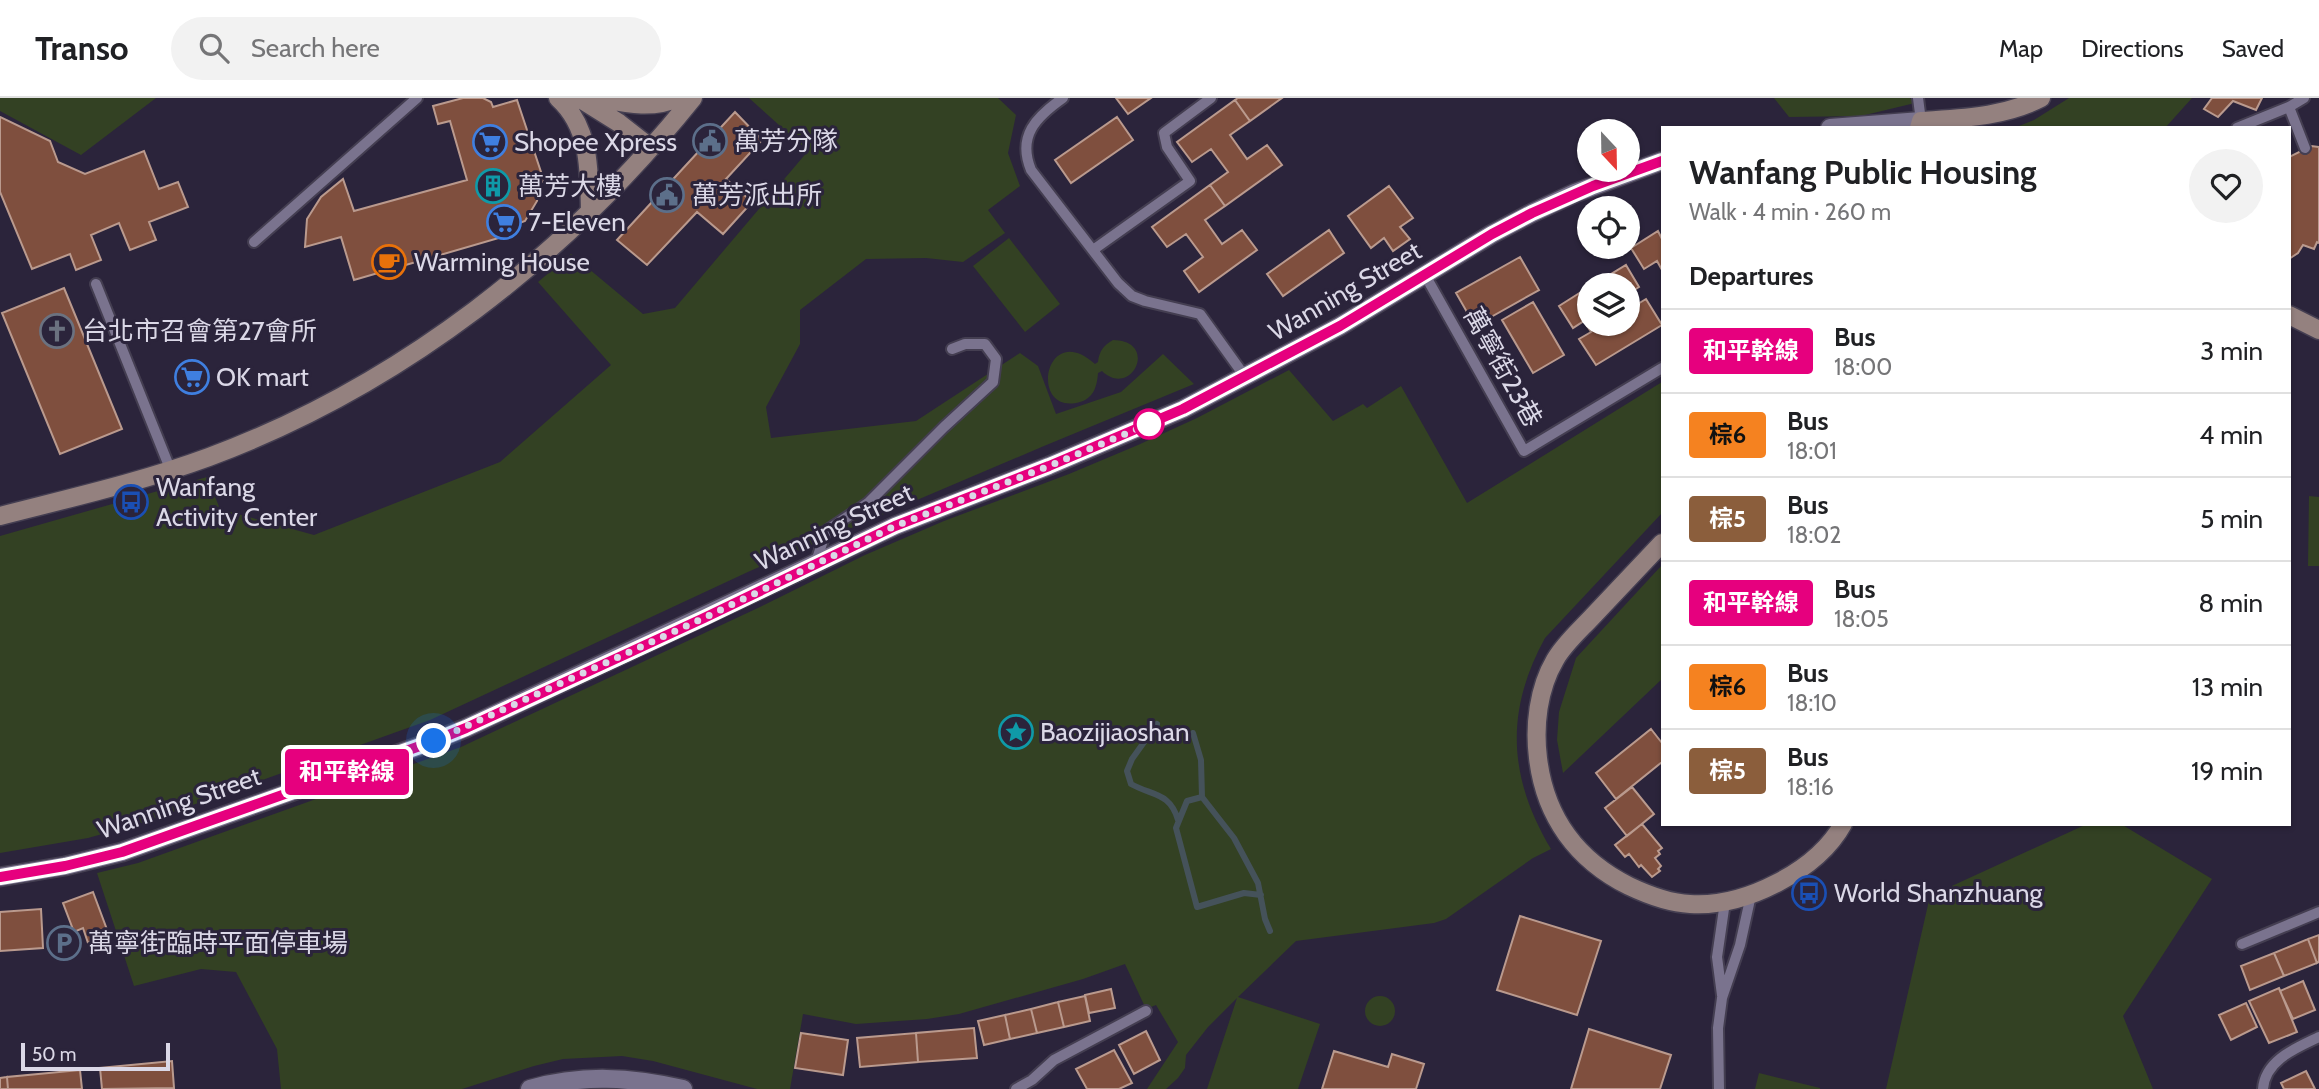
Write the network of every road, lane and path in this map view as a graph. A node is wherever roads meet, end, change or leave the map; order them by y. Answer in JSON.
{"nodes":[{"id":1,"x":417,"y":98,"type":"edge"},
{"id":2,"x":558,"y":98,"type":"edge"},
{"id":3,"x":579,"y":98,"type":"edge"},
{"id":4,"x":597,"y":98,"type":"edge"},
{"id":5,"x":678,"y":98,"type":"edge"},
{"id":6,"x":693,"y":98,"type":"edge"},
{"id":7,"x":1063,"y":98,"type":"edge"},
{"id":8,"x":1210,"y":98,"type":"edge"},
{"id":9,"x":1917,"y":98,"type":"edge"},
{"id":10,"x":2041,"y":98,"type":"edge"},
{"id":11,"x":2304,"y":98,"type":"edge"},
{"id":12,"x":2289,"y":107,"type":"junction"},
{"id":13,"x":1920,"y":124,"type":"edge"},
{"id":14,"x":1875,"y":126,"type":"edge"},
{"id":15,"x":2242,"y":126,"type":"edge"},
{"id":16,"x":651,"y":148,"type":"junction"},
{"id":17,"x":2305,"y":148,"type":"dead end"},
{"id":18,"x":1661,"y":161,"type":"edge"},
{"id":19,"x":590,"y":212,"type":"junction"},
{"id":20,"x":254,"y":242,"type":"dead end"},
{"id":21,"x":1093,"y":250,"type":"junction"},
{"id":22,"x":1425,"y":275,"type":"junction"},
{"id":23,"x":96,"y":284,"type":"dead end"},
{"id":24,"x":2291,"y":315,"type":"edge"},
{"id":25,"x":2319,"y":330,"type":"edge"},
{"id":26,"x":952,"y":349,"type":"dead end"},
{"id":27,"x":1661,"y":369,"type":"edge"},
{"id":28,"x":1246,"y":378,"type":"junction"},
{"id":29,"x":171,"y":471,"type":"junction"},
{"id":30,"x":0,"y":516,"type":"edge"},
{"id":31,"x":1661,"y":544,"type":"edge"},
{"id":32,"x":816,"y":562,"type":"junction"},
{"id":33,"x":1842,"y":826,"type":"edge"},
{"id":34,"x":0,"y":877,"type":"edge"},
{"id":35,"x":1751,"y":895,"type":"junction"},
{"id":36,"x":1725,"y":902,"type":"junction"},
{"id":37,"x":2319,"y":912,"type":"edge"},
{"id":38,"x":2242,"y":944,"type":"dead end"},
{"id":39,"x":1722,"y":998,"type":"junction"},
{"id":40,"x":1146,"y":1011,"type":"dead end"},
{"id":41,"x":2319,"y":1037,"type":"edge"},
{"id":42,"x":530,"y":1089,"type":"edge"},
{"id":43,"x":683,"y":1089,"type":"edge"},
{"id":44,"x":1016,"y":1089,"type":"edge"},
{"id":45,"x":1719,"y":1089,"type":"edge"},
{"id":46,"x":2263,"y":1089,"type":"edge"}],
"edges":[{"from":1,"to":20,"type":"lane"},
{"from":2,"to":19,"type":"street"},
{"from":3,"to":16,"type":"street"},
{"from":4,"to":5,"type":"street"},
{"from":6,"to":16,"type":"street"},
{"from":7,"to":21,"type":"lane"},
{"from":8,"to":21,"type":"lane"},
{"from":9,"to":13,"type":"lane"},
{"from":10,"to":13,"type":"street"},
{"from":11,"to":12,"type":"lane"},
{"from":12,"to":15,"type":"lane"},
{"from":12,"to":17,"type":"lane"},
{"from":13,"to":14,"type":"street"},
{"from":16,"to":19,"type":"street"},
{"from":18,"to":22,"type":"street","name":"Wanning Street"},
{"from":19,"to":29,"type":"street"},
{"from":21,"to":28,"type":"lane"},
{"from":22,"to":27,"type":"lane","name":"萬寧街23巷"},
{"from":22,"to":28,"type":"street","name":"Wanning Street"},
{"from":23,"to":29,"type":"lane"},
{"from":24,"to":25,"type":"street"},
{"from":26,"to":32,"type":"lane"},
{"from":28,"to":32,"type":"street","name":"Wanning Street"},
{"from":29,"to":30,"type":"street"},
{"from":31,"to":36,"type":"street"},
{"from":32,"to":34,"type":"street","name":"Wanning Street"},
{"from":33,"to":35,"type":"street"},
{"from":35,"to":36,"type":"street"},
{"from":35,"to":39,"type":"lane"},
{"from":36,"to":39,"type":"lane"},
{"from":37,"to":38,"type":"lane"},
{"from":39,"to":45,"type":"lane"},
{"from":40,"to":44,"type":"lane"},
{"from":41,"to":46,"type":"lane"},
{"from":42,"to":43,"type":"street"}]}
